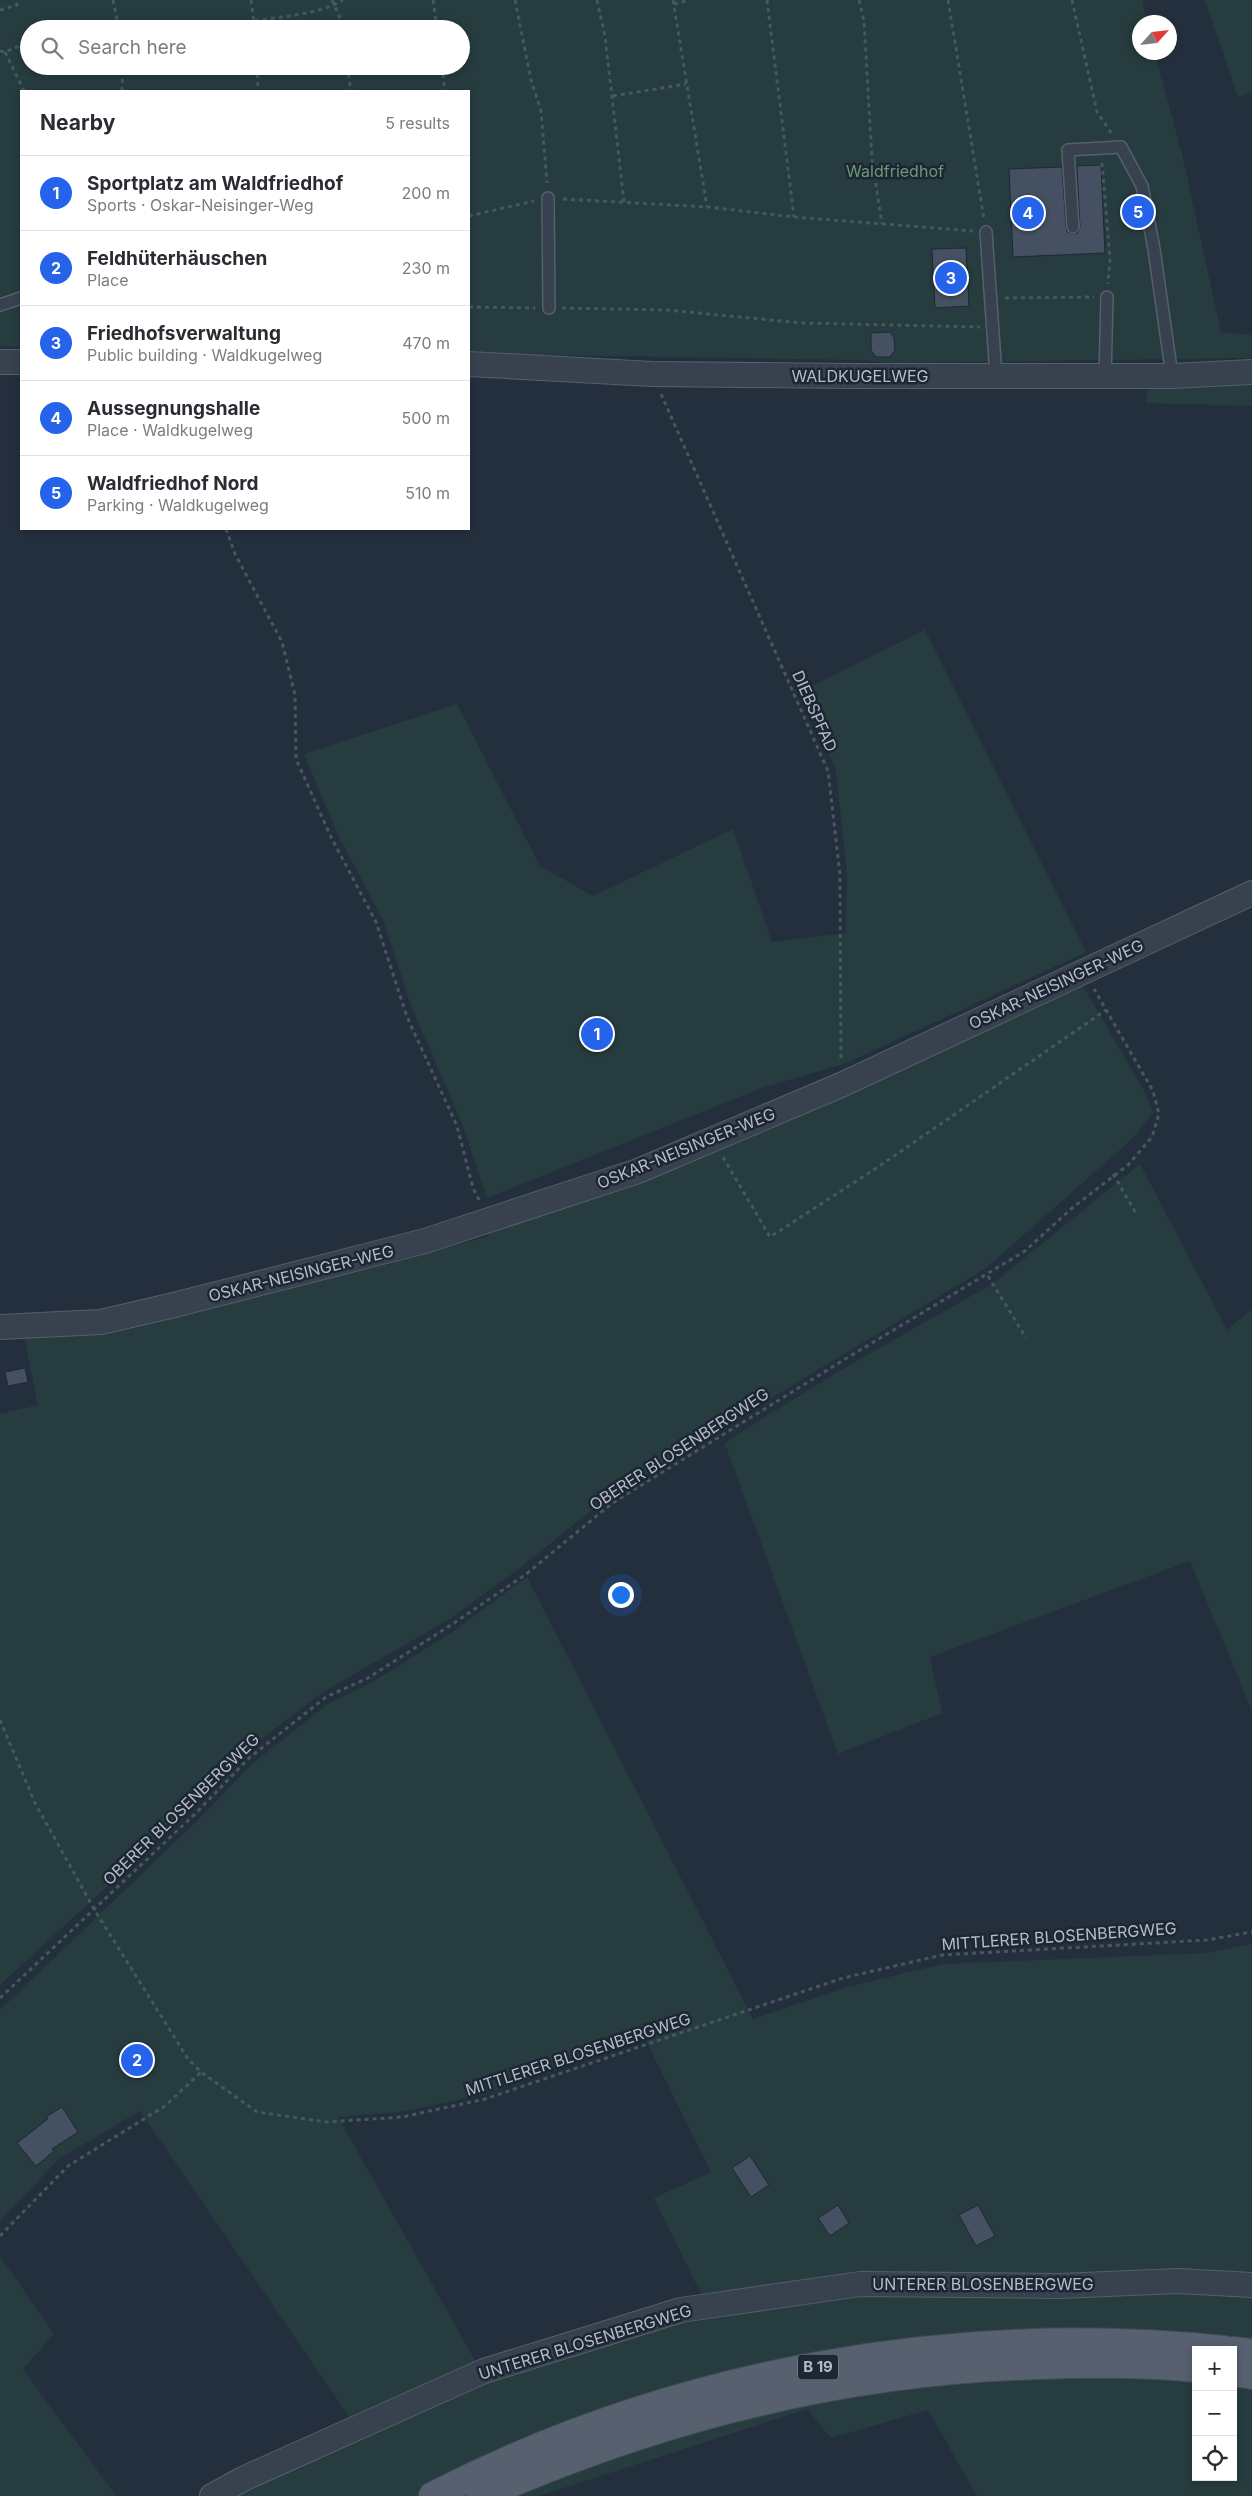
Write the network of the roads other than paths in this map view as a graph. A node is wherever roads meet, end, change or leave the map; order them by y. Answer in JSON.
{"nodes":[{"id":1,"x":548,"y":198,"type":"road end"},
{"id":2,"x":1073,"y":227,"type":"dead end"},
{"id":3,"x":986,"y":232,"type":"road end"},
{"id":4,"x":1107,"y":297,"type":"road end"},
{"id":5,"x":20,"y":298,"type":"edge"},
{"id":6,"x":0,"y":305,"type":"edge"},
{"id":7,"x":549,"y":308,"type":"road end"},
{"id":8,"x":0,"y":362,"type":"edge"},
{"id":9,"x":20,"y":362,"type":"edge"},
{"id":10,"x":470,"y":364,"type":"edge"},
{"id":11,"x":1252,"y":372,"type":"edge"},
{"id":12,"x":996,"y":376,"type":"junction"},
{"id":13,"x":1105,"y":376,"type":"junction"},
{"id":14,"x":1172,"y":376,"type":"junction"},
{"id":15,"x":1252,"y":893,"type":"edge"},
{"id":16,"x":0,"y":1327,"type":"edge"},
{"id":17,"x":1252,"y":2285,"type":"edge"},
{"id":18,"x":1192,"y":2347,"type":"edge"},
{"id":19,"x":1237,"y":2351,"type":"edge"},
{"id":20,"x":1252,"y":2353,"type":"edge"},
{"id":21,"x":1192,"y":2368,"type":"edge"},
{"id":22,"x":1237,"y":2373,"type":"edge"},
{"id":23,"x":1252,"y":2375,"type":"edge"},
{"id":24,"x":212,"y":2496,"type":"edge"},
{"id":25,"x":433,"y":2496,"type":"edge"},
{"id":26,"x":481,"y":2496,"type":"edge"}],
"edges":[{"from":1,"to":7,"type":"lane"},
{"from":2,"to":14,"type":"lane"},
{"from":3,"to":12,"type":"lane"},
{"from":4,"to":13,"type":"lane"},
{"from":5,"to":6,"type":"lane"},
{"from":8,"to":9,"type":"street"},
{"from":10,"to":12,"type":"street","name":"WALDKUGELWEG"},
{"from":11,"to":14,"type":"street","name":"WALDKUGELWEG"},
{"from":12,"to":13,"type":"street","name":"WALDKUGELWEG"},
{"from":13,"to":14,"type":"street","name":"WALDKUGELWEG"},
{"from":15,"to":16,"type":"street","name":"OSKAR-NEISINGER-WEG"},
{"from":17,"to":24,"type":"street","name":"UNTERER BLOSENBERGWEG"},
{"from":18,"to":25,"type":"main road","number":"B 19"},
{"from":19,"to":20,"type":"main road"},
{"from":21,"to":26,"type":"main road","number":"B 19"},
{"from":22,"to":23,"type":"main road"}]}
